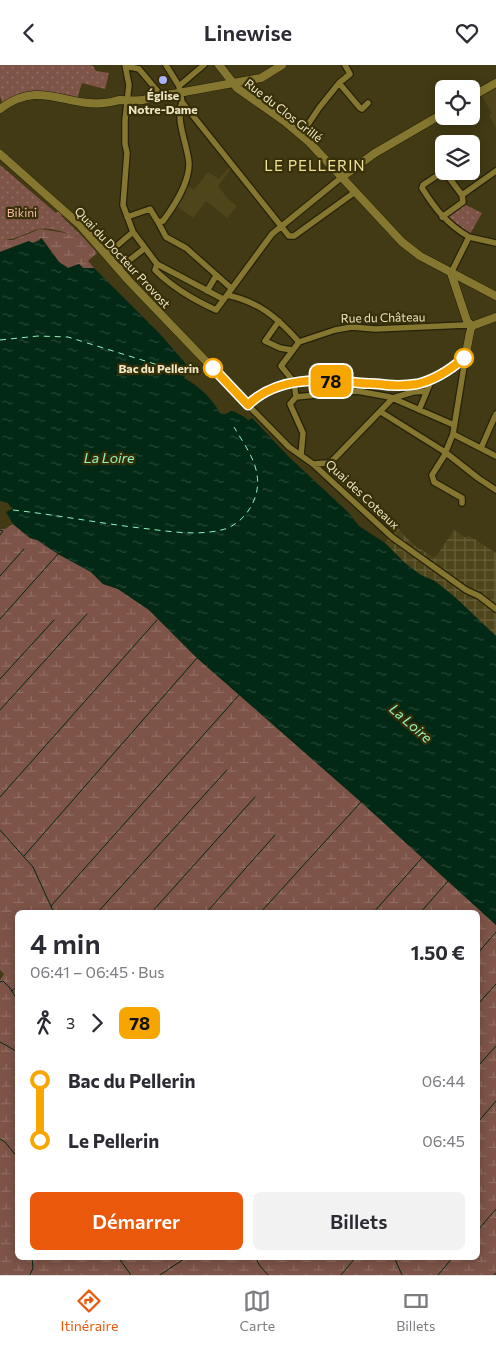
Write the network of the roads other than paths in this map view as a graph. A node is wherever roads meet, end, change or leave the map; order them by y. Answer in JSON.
{"nodes":[{"id":1,"x":126,"y":65,"type":"edge"},
{"id":2,"x":166,"y":65,"type":"edge"},
{"id":3,"x":204,"y":65,"type":"edge"},
{"id":4,"x":219,"y":65,"type":"edge"},
{"id":5,"x":282,"y":65,"type":"edge"},
{"id":6,"x":345,"y":65,"type":"edge"},
{"id":7,"x":141,"y":67,"type":"edge"},
{"id":8,"x":272,"y":68,"type":"edge"},
{"id":9,"x":232,"y":83,"type":"junction"},
{"id":10,"x":339,"y":83,"type":"junction"},
{"id":11,"x":496,"y":83,"type":"edge"},
{"id":12,"x":180,"y":89,"type":"junction"},
{"id":13,"x":480,"y":92,"type":"edge"},
{"id":14,"x":160,"y":94,"type":"junction"},
{"id":15,"x":128,"y":101,"type":"junction"},
{"id":16,"x":182,"y":103,"type":"junction"},
{"id":17,"x":368,"y":103,"type":"dead end"},
{"id":18,"x":0,"y":108,"type":"edge"},
{"id":19,"x":435,"y":118,"type":"edge"},
{"id":20,"x":300,"y":135,"type":"junction"},
{"id":21,"x":0,"y":155,"type":"edge"},
{"id":22,"x":496,"y":171,"type":"edge"},
{"id":23,"x":342,"y":177,"type":"junction"},
{"id":24,"x":435,"y":177,"type":"edge"},
{"id":25,"x":451,"y":180,"type":"edge"},
{"id":26,"x":355,"y":192,"type":"junction"},
{"id":27,"x":462,"y":195,"type":"junction"},
{"id":28,"x":127,"y":217,"type":"junction"},
{"id":29,"x":442,"y":217,"type":"junction"},
{"id":30,"x":158,"y":222,"type":"junction"},
{"id":31,"x":281,"y":227,"type":"junction"},
{"id":32,"x":133,"y":232,"type":"junction"},
{"id":33,"x":469,"y":237,"type":"junction"},
{"id":34,"x":496,"y":243,"type":"edge"},
{"id":35,"x":145,"y":248,"type":"junction"},
{"id":36,"x":106,"y":255,"type":"junction"},
{"id":37,"x":157,"y":264,"type":"junction"},
{"id":38,"x":118,"y":269,"type":"junction"},
{"id":39,"x":451,"y":273,"type":"junction"},
{"id":40,"x":216,"y":276,"type":"junction"},
{"id":41,"x":231,"y":288,"type":"junction"},
{"id":42,"x":207,"y":291,"type":"junction"},
{"id":43,"x":496,"y":296,"type":"edge"},
{"id":44,"x":225,"y":297,"type":"junction"},
{"id":45,"x":496,"y":317,"type":"edge"},
{"id":46,"x":279,"y":321,"type":"junction"},
{"id":47,"x":472,"y":326,"type":"junction"},
{"id":48,"x":299,"y":342,"type":"junction"},
{"id":49,"x":292,"y":350,"type":"junction"},
{"id":50,"x":464,"y":358,"type":"junction"},
{"id":51,"x":432,"y":379,"type":"junction"},
{"id":52,"x":225,"y":381,"type":"joint"},
{"id":53,"x":294,"y":382,"type":"junction"},
{"id":54,"x":427,"y":391,"type":"junction"},
{"id":55,"x":393,"y":398,"type":"junction"},
{"id":56,"x":295,"y":400,"type":"junction"},
{"id":57,"x":248,"y":405,"type":"junction"},
{"id":58,"x":419,"y":410,"type":"junction"},
{"id":59,"x":381,"y":412,"type":"junction"},
{"id":60,"x":496,"y":414,"type":"edge"},
{"id":61,"x":454,"y":425,"type":"junction"},
{"id":62,"x":453,"y":435,"type":"junction"},
{"id":63,"x":481,"y":448,"type":"junction"},
{"id":64,"x":445,"y":452,"type":"junction"},
{"id":65,"x":301,"y":455,"type":"junction"},
{"id":66,"x":496,"y":456,"type":"edge"},
{"id":67,"x":313,"y":463,"type":"junction"},
{"id":68,"x":496,"y":490,"type":"edge"},
{"id":69,"x":462,"y":503,"type":"dead end"},
{"id":70,"x":496,"y":609,"type":"edge"}],
"edges":[{"from":1,"to":7,"type":"street"},
{"from":1,"to":15,"type":"street"},
{"from":2,"to":12,"type":"street"},
{"from":3,"to":12,"type":"street"},
{"from":4,"to":9,"type":"street","name":"Rue du Clos Grillé"},
{"from":5,"to":8,"type":"street"},
{"from":6,"to":10,"type":"street"},
{"from":7,"to":14,"type":"street"},
{"from":8,"to":9,"type":"street"},
{"from":9,"to":12,"type":"street"},
{"from":9,"to":20,"type":"street","name":"Rue du Clos Grillé"},
{"from":10,"to":17,"type":"street"},
{"from":10,"to":20,"type":"street"},
{"from":11,"to":13,"type":"street"},
{"from":12,"to":14,"type":"street"},
{"from":12,"to":16,"type":"street"},
{"from":14,"to":15,"type":"street"},
{"from":15,"to":18,"type":"street"},
{"from":15,"to":28,"type":"street"},
{"from":16,"to":30,"type":"street"},
{"from":16,"to":31,"type":"street"},
{"from":19,"to":23,"type":"street"},
{"from":20,"to":23,"type":"street","name":"Rue du Clos Grillé"},
{"from":21,"to":36,"type":"street","name":"Quai du Docteur Provost"},
{"from":22,"to":27,"type":"street"},
{"from":23,"to":26,"type":"street","name":"Rue du Clos Grillé"},
{"from":23,"to":31,"type":"street"},
{"from":24,"to":29,"type":"street"},
{"from":25,"to":27,"type":"street"},
{"from":26,"to":31,"type":"street"},
{"from":26,"to":39,"type":"street","name":"Rue du Clos Grillé"},
{"from":27,"to":29,"type":"street"},
{"from":28,"to":30,"type":"street"},
{"from":28,"to":32,"type":"street"},
{"from":29,"to":33,"type":"street"},
{"from":30,"to":40,"type":"street"},
{"from":31,"to":41,"type":"street"},
{"from":32,"to":35,"type":"street"},
{"from":32,"to":36,"type":"street"},
{"from":33,"to":34,"type":"street"},
{"from":33,"to":39,"type":"street"},
{"from":35,"to":37,"type":"street"},
{"from":35,"to":38,"type":"street"},
{"from":36,"to":38,"type":"street","name":"Quai du Docteur Provost"},
{"from":37,"to":42,"type":"street"},
{"from":37,"to":44,"type":"street"},
{"from":38,"to":52,"type":"street","name":"Quai du Docteur Provost"},
{"from":39,"to":43,"type":"street","name":"Rue du Clos Grillé"},
{"from":39,"to":47,"type":"street"},
{"from":40,"to":41,"type":"street"},
{"from":40,"to":42,"type":"street"},
{"from":41,"to":44,"type":"street"},
{"from":42,"to":44,"type":"street"},
{"from":44,"to":46,"type":"street"},
{"from":45,"to":47,"type":"street","name":"Rue du Château"},
{"from":46,"to":48,"type":"street"},
{"from":46,"to":49,"type":"street"},
{"from":47,"to":48,"type":"street","name":"Rue du Château"},
{"from":47,"to":50,"type":"street"},
{"from":48,"to":49,"type":"street"},
{"from":49,"to":53,"type":"street"},
{"from":50,"to":51,"type":"street"},
{"from":50,"to":61,"type":"street"},
{"from":51,"to":53,"type":"street"},
{"from":51,"to":54,"type":"street"},
{"from":52,"to":57,"type":"street","name":"Quai des Coteaux"},
{"from":53,"to":56,"type":"street"},
{"from":53,"to":57,"type":"street"},
{"from":54,"to":55,"type":"street"},
{"from":54,"to":58,"type":"street"},
{"from":55,"to":56,"type":"street"},
{"from":55,"to":58,"type":"street"},
{"from":55,"to":59,"type":"street"},
{"from":56,"to":65,"type":"street"},
{"from":57,"to":65,"type":"street","name":"Quai des Coteaux"},
{"from":58,"to":61,"type":"street"},
{"from":59,"to":64,"type":"street"},
{"from":59,"to":67,"type":"street"},
{"from":60,"to":63,"type":"street"},
{"from":61,"to":62,"type":"street"},
{"from":62,"to":63,"type":"street"},
{"from":62,"to":64,"type":"street"},
{"from":63,"to":66,"type":"street"},
{"from":64,"to":68,"type":"street"},
{"from":64,"to":69,"type":"street"},
{"from":65,"to":67,"type":"street","name":"Quai des Coteaux"},
{"from":67,"to":70,"type":"street","name":"Quai des Coteaux"}]}
